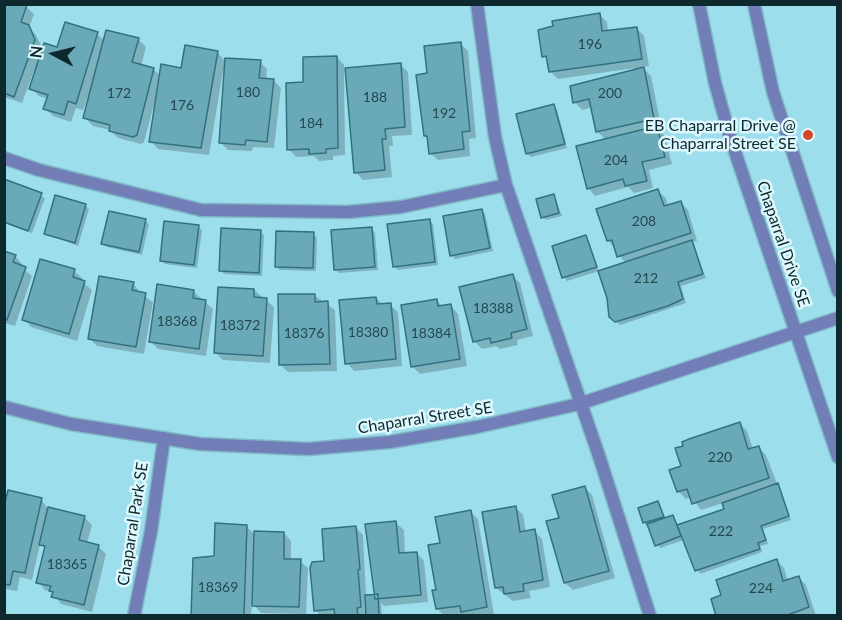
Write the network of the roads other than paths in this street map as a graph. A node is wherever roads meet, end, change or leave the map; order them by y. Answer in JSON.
{"nodes":[{"id":1,"x":477,"y":4,"type":"edge"},
{"id":2,"x":699,"y":4,"type":"edge"},
{"id":3,"x":754,"y":4,"type":"edge"},
{"id":4,"x":4,"y":158,"type":"edge"},
{"id":5,"x":506,"y":185,"type":"junction"},
{"id":6,"x":837,"y":291,"type":"edge"},
{"id":7,"x":837,"y":318,"type":"edge"},
{"id":8,"x":795,"y":332,"type":"junction"},
{"id":9,"x":579,"y":404,"type":"junction"},
{"id":10,"x":4,"y":407,"type":"edge"},
{"id":11,"x":164,"y":438,"type":"junction"},
{"id":12,"x":837,"y":457,"type":"edge"},
{"id":13,"x":134,"y":615,"type":"edge"},
{"id":14,"x":650,"y":615,"type":"edge"}],
"edges":[{"from":1,"to":5,"type":"street"},
{"from":2,"to":8,"type":"street","name":"Chaparral Drive SE"},
{"from":3,"to":6,"type":"street"},
{"from":4,"to":5,"type":"street"},
{"from":5,"to":9,"type":"street"},
{"from":7,"to":8,"type":"street","name":"Chaparral Street SE"},
{"from":8,"to":9,"type":"street","name":"Chaparral Street SE"},
{"from":8,"to":12,"type":"street","name":"Chaparral Drive SE"},
{"from":9,"to":11,"type":"street","name":"Chaparral Street SE"},
{"from":9,"to":14,"type":"street"},
{"from":10,"to":11,"type":"street","name":"Chaparral Street SE"},
{"from":11,"to":13,"type":"street","name":"Chaparral Park SE"}]}
